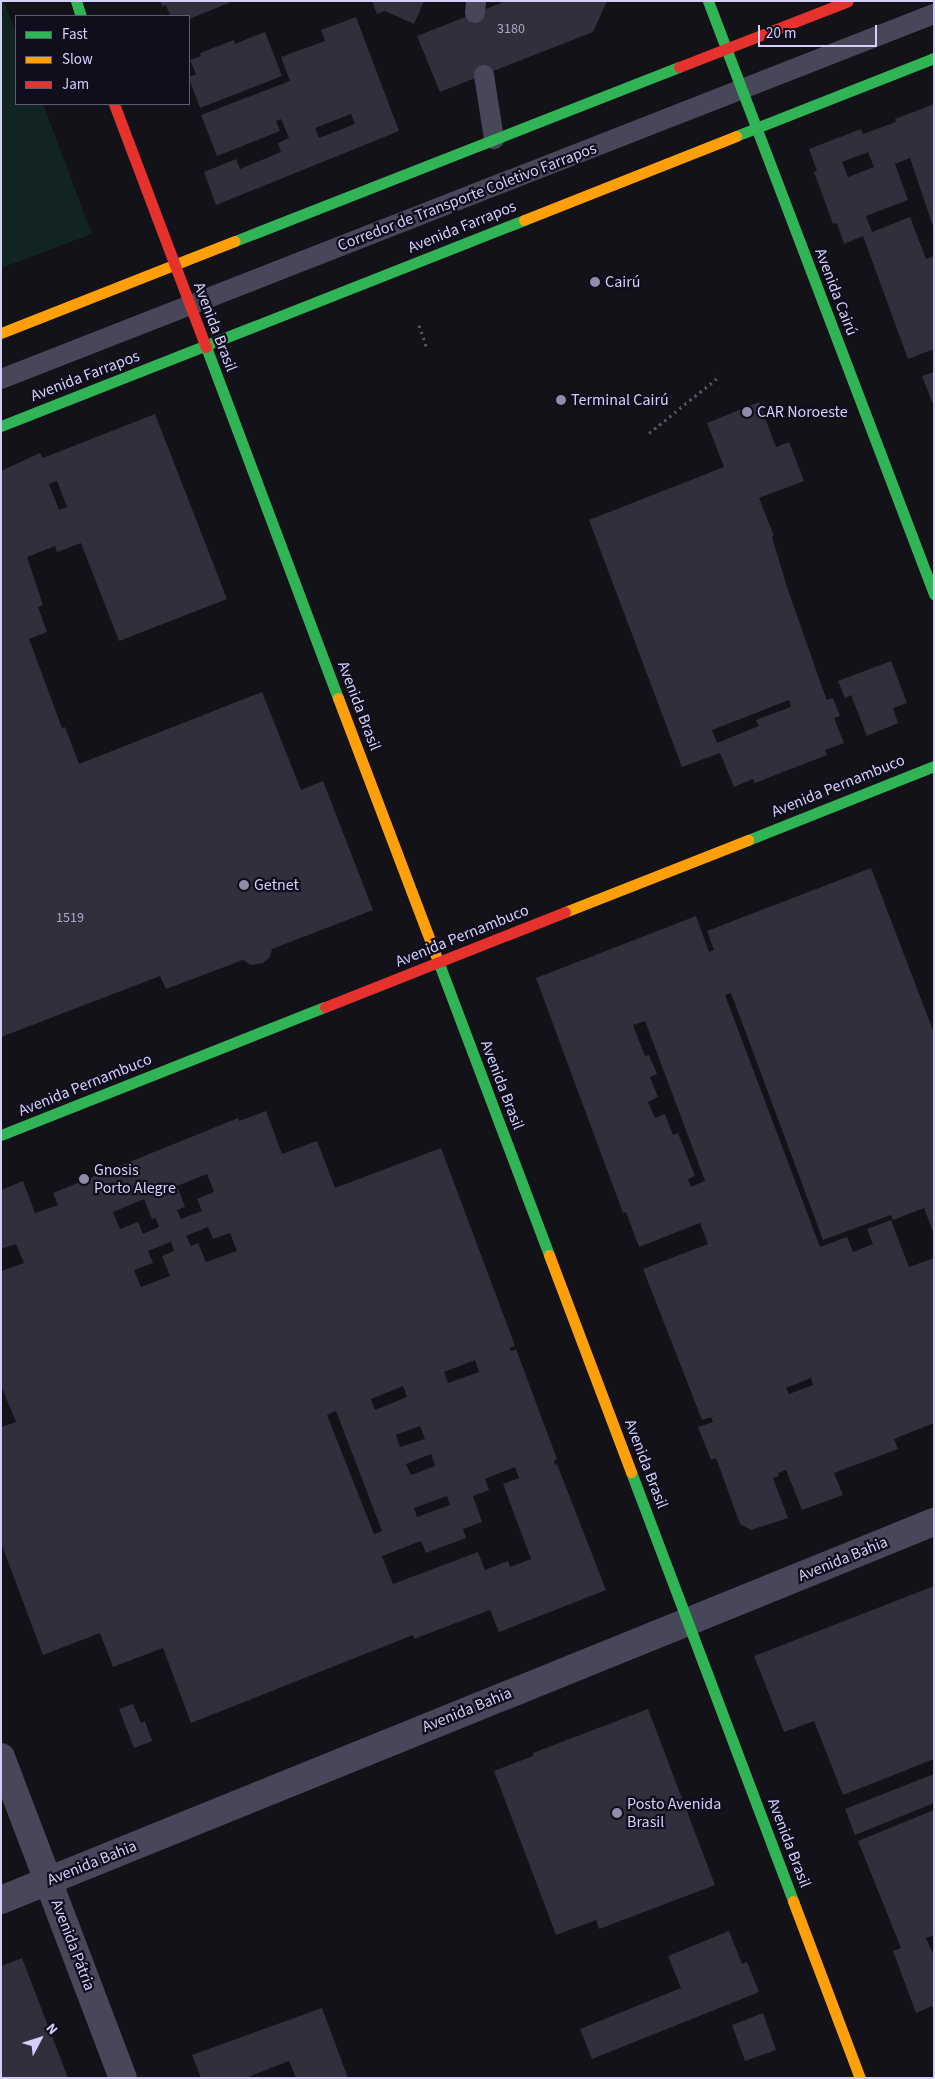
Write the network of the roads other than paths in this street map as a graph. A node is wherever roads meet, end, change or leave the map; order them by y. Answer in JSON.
{"nodes":[{"id":1,"x":76,"y":1,"type":"edge"},
{"id":2,"x":708,"y":1,"type":"edge"},
{"id":3,"x":848,"y":1,"type":"edge"},
{"id":4,"x":934,"y":14,"type":"edge"},
{"id":5,"x":82,"y":15,"type":"edge"},
{"id":6,"x":726,"y":49,"type":"junction"},
{"id":7,"x":934,"y":58,"type":"edge"},
{"id":8,"x":484,"y":75,"type":"dead end"},
{"id":9,"x":741,"y":89,"type":"junction"},
{"id":10,"x":114,"y":105,"type":"edge"},
{"id":11,"x":757,"y":129,"type":"junction"},
{"id":12,"x":494,"y":139,"type":"junction"},
{"id":13,"x":174,"y":266,"type":"junction"},
{"id":14,"x":190,"y":306,"type":"junction"},
{"id":15,"x":1,"y":333,"type":"edge"},
{"id":16,"x":205,"y":346,"type":"junction"},
{"id":17,"x":1,"y":379,"type":"edge"},
{"id":18,"x":1,"y":426,"type":"edge"},
{"id":19,"x":934,"y":594,"type":"edge"},
{"id":20,"x":934,"y":766,"type":"edge"},
{"id":21,"x":438,"y":962,"type":"junction"},
{"id":22,"x":1,"y":1135,"type":"edge"},
{"id":23,"x":934,"y":1522,"type":"edge"},
{"id":24,"x":688,"y":1620,"type":"junction"},
{"id":25,"x":1,"y":1757,"type":"edge"},
{"id":26,"x":49,"y":1881,"type":"junction"},
{"id":27,"x":1,"y":1900,"type":"edge"},
{"id":28,"x":123,"y":2078,"type":"edge"},
{"id":29,"x":860,"y":2078,"type":"edge"}],
"edges":[{"from":1,"to":5,"type":"main road"},
{"from":2,"to":6,"type":"main road","name":"Avenida Cairú"},
{"from":3,"to":6,"type":"main road"},
{"from":4,"to":9,"type":"lane","name":"Corredor de Transporte Coletivo Farrapos"},
{"from":6,"to":9,"type":"main road","name":"Avenida Cairú"},
{"from":6,"to":12,"type":"main road"},
{"from":7,"to":11,"type":"main road","name":"Avenida Farrapos"},
{"from":8,"to":12,"type":"lane"},
{"from":9,"to":11,"type":"main road","name":"Avenida Cairú"},
{"from":9,"to":14,"type":"lane","name":"Corredor de Transporte Coletivo Farrapos"},
{"from":10,"to":13,"type":"main road","name":"Avenida Brasil"},
{"from":11,"to":16,"type":"main road","name":"Avenida Farrapos"},
{"from":11,"to":19,"type":"main road","name":"Avenida Cairú"},
{"from":12,"to":13,"type":"main road"},
{"from":13,"to":14,"type":"main road","name":"Avenida Brasil"},
{"from":13,"to":15,"type":"main road"},
{"from":14,"to":16,"type":"main road","name":"Avenida Brasil"},
{"from":14,"to":17,"type":"lane","name":"Corredor de Transporte Coletivo Farrapos"},
{"from":16,"to":18,"type":"main road","name":"Avenida Farrapos"},
{"from":16,"to":21,"type":"main road","name":"Avenida Brasil"},
{"from":20,"to":21,"type":"main road","name":"Avenida Pernambuco"},
{"from":21,"to":22,"type":"main road","name":"Avenida Pernambuco"},
{"from":21,"to":24,"type":"main road","name":"Avenida Brasil"},
{"from":23,"to":24,"type":"street","name":"Avenida Bahia"},
{"from":24,"to":26,"type":"street","name":"Avenida Bahia"},
{"from":24,"to":29,"type":"main road","name":"Avenida Brasil"},
{"from":25,"to":26,"type":"street","name":"Avenida Pátria"},
{"from":26,"to":27,"type":"street","name":"Avenida Bahia"},
{"from":26,"to":28,"type":"street","name":"Avenida Pátria"}]}
